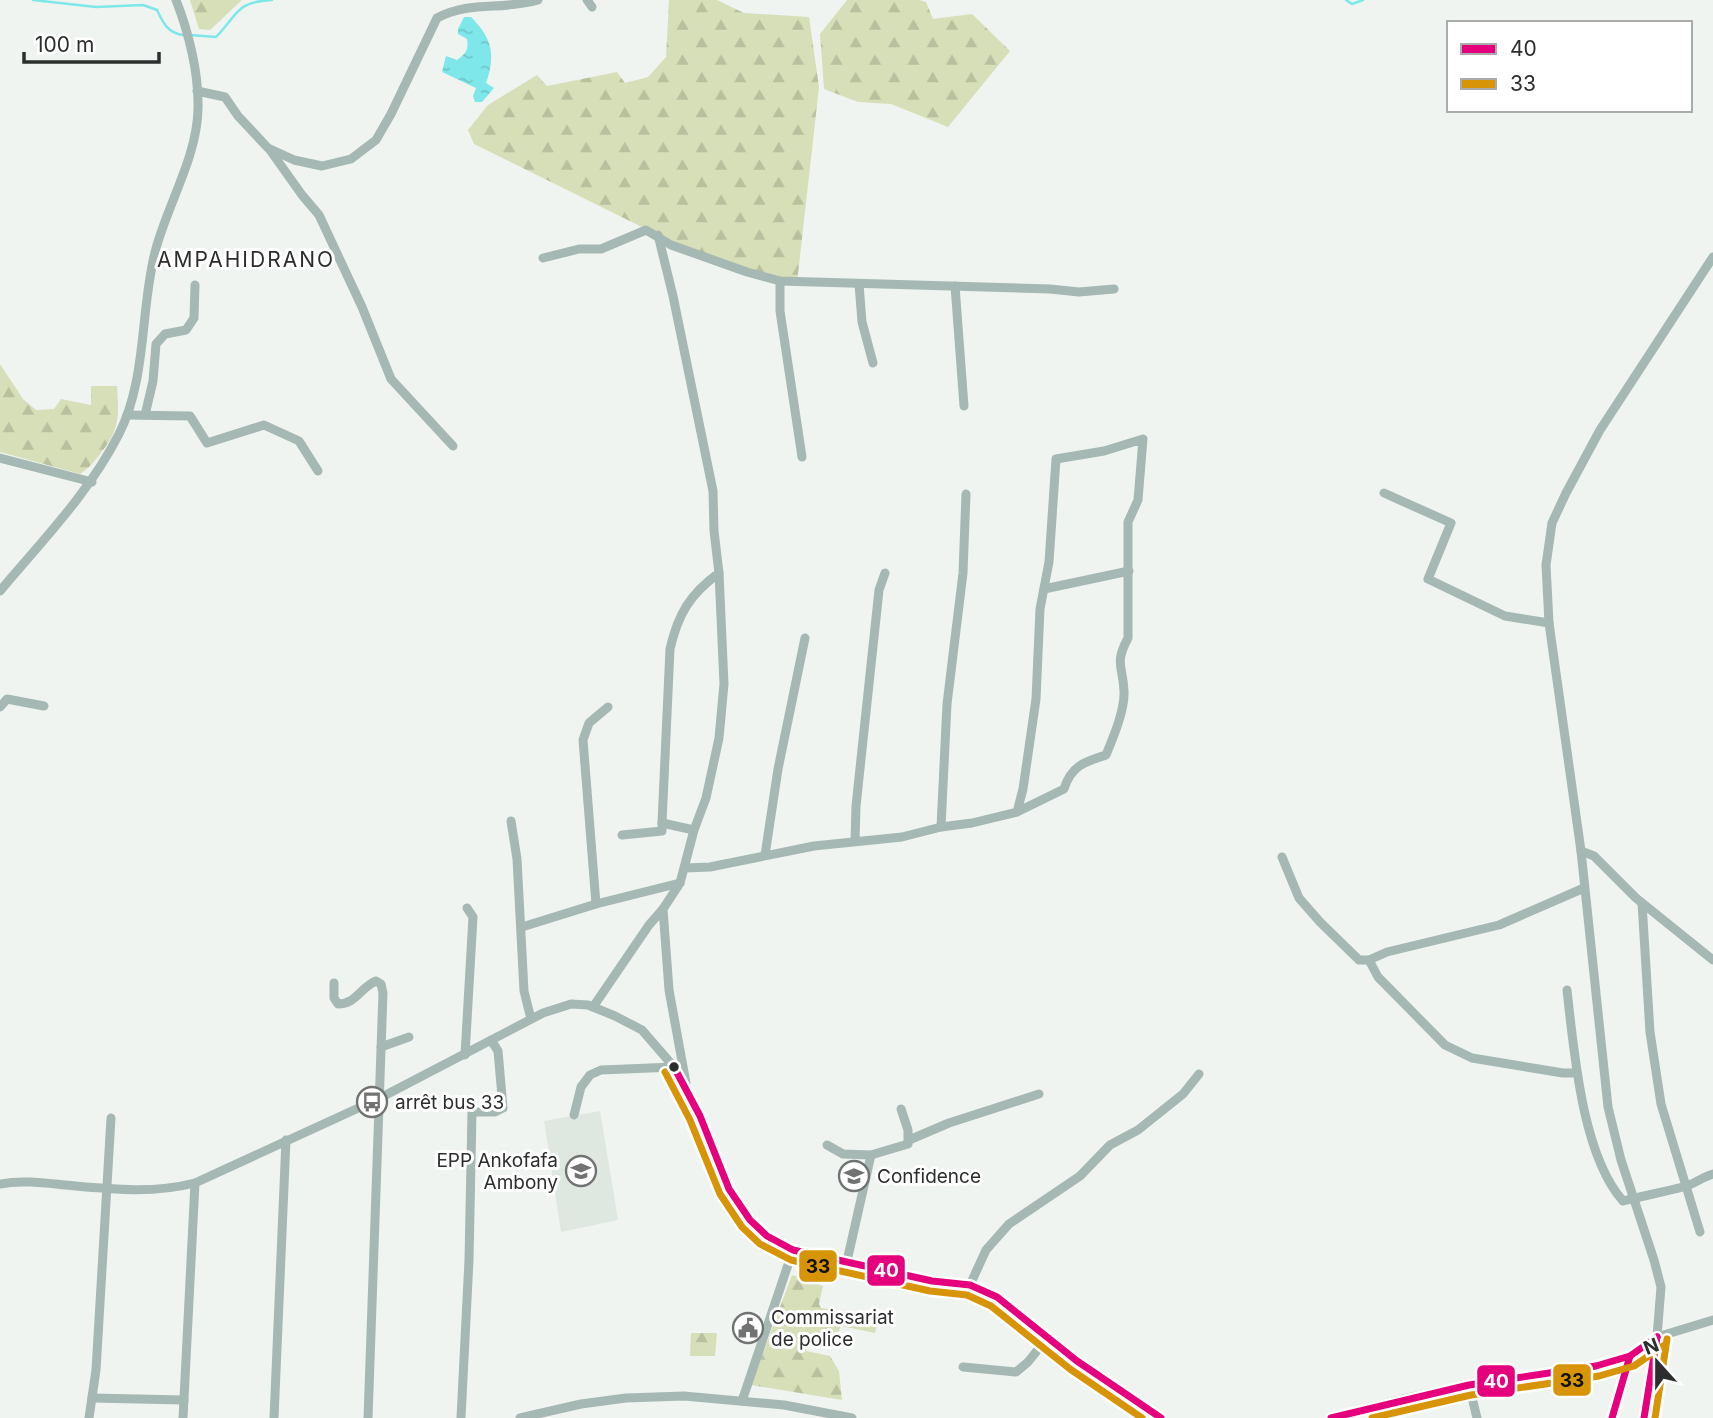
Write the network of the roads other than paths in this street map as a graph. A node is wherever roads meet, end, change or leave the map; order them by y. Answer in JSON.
{"nodes":[{"id":1,"x":176,"y":0,"type":"edge"},
{"id":2,"x":538,"y":0,"type":"edge"},
{"id":3,"x":197,"y":91,"type":"junction"},
{"id":4,"x":268,"y":148,"type":"junction"},
{"id":5,"x":658,"y":235,"type":"junction"},
{"id":6,"x":1713,"y":257,"type":"edge"},
{"id":7,"x":543,"y":258,"type":"dead end"},
{"id":8,"x":780,"y":281,"type":"junction"},
{"id":9,"x":859,"y":284,"type":"junction"},
{"id":10,"x":195,"y":285,"type":"dead end"},
{"id":11,"x":955,"y":286,"type":"junction"},
{"id":12,"x":1114,"y":289,"type":"dead end"},
{"id":13,"x":873,"y":363,"type":"dead end"},
{"id":14,"x":964,"y":406,"type":"dead end"},
{"id":15,"x":127,"y":415,"type":"junction"},
{"id":16,"x":145,"y":415,"type":"junction"},
{"id":17,"x":453,"y":446,"type":"dead end"},
{"id":18,"x":802,"y":457,"type":"dead end"},
{"id":19,"x":0,"y":458,"type":"edge"},
{"id":20,"x":318,"y":471,"type":"dead end"},
{"id":21,"x":92,"y":482,"type":"junction"},
{"id":22,"x":1384,"y":493,"type":"dead end"},
{"id":23,"x":966,"y":494,"type":"dead end"},
{"id":24,"x":1129,"y":571,"type":"junction"},
{"id":25,"x":719,"y":573,"type":"junction"},
{"id":26,"x":885,"y":573,"type":"dead end"},
{"id":27,"x":1044,"y":589,"type":"junction"},
{"id":28,"x":0,"y":592,"type":"edge"},
{"id":29,"x":1549,"y":623,"type":"junction"},
{"id":30,"x":805,"y":638,"type":"dead end"},
{"id":31,"x":44,"y":706,"type":"dead end"},
{"id":32,"x":0,"y":707,"type":"edge"},
{"id":33,"x":608,"y":708,"type":"dead end"},
{"id":34,"x":1017,"y":813,"type":"junction"},
{"id":35,"x":511,"y":821,"type":"dead end"},
{"id":36,"x":662,"y":823,"type":"junction"},
{"id":37,"x":941,"y":827,"type":"junction"},
{"id":38,"x":694,"y":830,"type":"junction"},
{"id":39,"x":622,"y":835,"type":"dead end"},
{"id":40,"x":855,"y":841,"type":"junction"},
{"id":41,"x":1581,"y":851,"type":"junction"},
{"id":42,"x":765,"y":855,"type":"junction"},
{"id":43,"x":1282,"y":858,"type":"dead end"},
{"id":44,"x":685,"y":868,"type":"junction"},
{"id":45,"x":680,"y":883,"type":"junction"},
{"id":46,"x":1584,"y":888,"type":"junction"},
{"id":47,"x":1642,"y":903,"type":"junction"},
{"id":48,"x":596,"y":904,"type":"junction"},
{"id":49,"x":467,"y":908,"type":"dead end"},
{"id":50,"x":663,"y":909,"type":"junction"},
{"id":51,"x":522,"y":927,"type":"junction"},
{"id":52,"x":1369,"y":960,"type":"junction"},
{"id":53,"x":1713,"y":960,"type":"edge"},
{"id":54,"x":334,"y":983,"type":"dead end"},
{"id":55,"x":1567,"y":990,"type":"dead end"},
{"id":56,"x":593,"y":1007,"type":"junction"},
{"id":57,"x":531,"y":1019,"type":"junction"},
{"id":58,"x":409,"y":1037,"type":"dead end"},
{"id":59,"x":491,"y":1040,"type":"junction"},
{"id":60,"x":381,"y":1047,"type":"junction"},
{"id":61,"x":466,"y":1055,"type":"junction"},
{"id":62,"x":674,"y":1067,"type":"junction"},
{"id":63,"x":1577,"y":1073,"type":"junction"},
{"id":64,"x":1199,"y":1074,"type":"dead end"},
{"id":65,"x":687,"y":1091,"type":"junction"},
{"id":66,"x":1040,"y":1094,"type":"dead end"},
{"id":67,"x":378,"y":1099,"type":"junction"},
{"id":68,"x":901,"y":1109,"type":"dead end"},
{"id":69,"x":574,"y":1115,"type":"dead end"},
{"id":70,"x":111,"y":1118,"type":"dead end"},
{"id":71,"x":909,"y":1139,"type":"junction"},
{"id":72,"x":286,"y":1140,"type":"junction"},
{"id":73,"x":827,"y":1145,"type":"dead end"},
{"id":74,"x":871,"y":1155,"type":"junction"},
{"id":75,"x":1713,"y":1174,"type":"edge"},
{"id":76,"x":195,"y":1183,"type":"junction"},
{"id":77,"x":0,"y":1184,"type":"edge"},
{"id":78,"x":1686,"y":1186,"type":"junction"},
{"id":79,"x":108,"y":1189,"type":"junction"},
{"id":80,"x":1633,"y":1199,"type":"junction"},
{"id":81,"x":1700,"y":1233,"type":"dead end"},
{"id":82,"x":793,"y":1250,"type":"junction"},
{"id":83,"x":847,"y":1261,"type":"junction"},
{"id":84,"x":971,"y":1285,"type":"junction"},
{"id":85,"x":1713,"y":1320,"type":"edge"},
{"id":86,"x":1048,"y":1337,"type":"junction"},
{"id":87,"x":1657,"y":1337,"type":"junction"},
{"id":88,"x":1630,"y":1356,"type":"junction"},
{"id":89,"x":963,"y":1367,"type":"dead end"},
{"id":90,"x":1469,"y":1385,"type":"junction"},
{"id":91,"x":92,"y":1398,"type":"junction"},
{"id":92,"x":184,"y":1399,"type":"junction"},
{"id":93,"x":742,"y":1401,"type":"junction"},
{"id":94,"x":821,"y":1415,"type":"edge"},
{"id":95,"x":89,"y":1418,"type":"edge"},
{"id":96,"x":183,"y":1418,"type":"edge"},
{"id":97,"x":274,"y":1418,"type":"edge"},
{"id":98,"x":368,"y":1418,"type":"edge"},
{"id":99,"x":461,"y":1418,"type":"edge"},
{"id":100,"x":520,"y":1418,"type":"edge"},
{"id":101,"x":852,"y":1418,"type":"edge"},
{"id":102,"x":1161,"y":1418,"type":"edge"},
{"id":103,"x":1331,"y":1418,"type":"edge"},
{"id":104,"x":1477,"y":1418,"type":"edge"},
{"id":105,"x":1612,"y":1418,"type":"edge"},
{"id":106,"x":1644,"y":1418,"type":"edge"}],
"edges":[{"from":1,"to":3,"type":"street"},
{"from":2,"to":4,"type":"street"},
{"from":3,"to":4,"type":"street"},
{"from":3,"to":15,"type":"street"},
{"from":4,"to":17,"type":"street"},
{"from":5,"to":7,"type":"street"},
{"from":5,"to":8,"type":"street"},
{"from":5,"to":25,"type":"street"},
{"from":6,"to":29,"type":"street"},
{"from":8,"to":9,"type":"street"},
{"from":8,"to":18,"type":"street"},
{"from":9,"to":11,"type":"street"},
{"from":9,"to":13,"type":"street"},
{"from":10,"to":16,"type":"street"},
{"from":11,"to":12,"type":"street"},
{"from":11,"to":14,"type":"street"},
{"from":15,"to":16,"type":"street"},
{"from":15,"to":21,"type":"street"},
{"from":16,"to":20,"type":"street"},
{"from":19,"to":21,"type":"street"},
{"from":21,"to":28,"type":"street"},
{"from":22,"to":29,"type":"street"},
{"from":23,"to":37,"type":"street"},
{"from":24,"to":27,"type":"street"},
{"from":24,"to":27,"type":"street"},
{"from":24,"to":34,"type":"street"},
{"from":25,"to":36,"type":"street"},
{"from":25,"to":38,"type":"street"},
{"from":26,"to":40,"type":"street"},
{"from":27,"to":34,"type":"street"},
{"from":29,"to":41,"type":"street"},
{"from":30,"to":42,"type":"street"},
{"from":31,"to":32,"type":"street"},
{"from":33,"to":48,"type":"street"},
{"from":34,"to":37,"type":"street"},
{"from":35,"to":51,"type":"street"},
{"from":36,"to":38,"type":"street"},
{"from":36,"to":39,"type":"street"},
{"from":37,"to":40,"type":"street"},
{"from":38,"to":44,"type":"street"},
{"from":40,"to":42,"type":"street"},
{"from":41,"to":46,"type":"street"},
{"from":41,"to":47,"type":"street"},
{"from":42,"to":44,"type":"street"},
{"from":43,"to":52,"type":"street"},
{"from":44,"to":45,"type":"street"},
{"from":45,"to":48,"type":"street"},
{"from":45,"to":50,"type":"street"},
{"from":46,"to":52,"type":"street"},
{"from":46,"to":80,"type":"street"},
{"from":47,"to":53,"type":"street"},
{"from":47,"to":78,"type":"street"},
{"from":48,"to":51,"type":"street"},
{"from":49,"to":61,"type":"street"},
{"from":50,"to":56,"type":"street"},
{"from":50,"to":65,"type":"street"},
{"from":51,"to":57,"type":"street"},
{"from":52,"to":63,"type":"street"},
{"from":54,"to":60,"type":"street"},
{"from":55,"to":63,"type":"street"},
{"from":56,"to":57,"type":"street"},
{"from":56,"to":62,"type":"street"},
{"from":57,"to":59,"type":"street"},
{"from":58,"to":60,"type":"street"},
{"from":59,"to":61,"type":"street"},
{"from":59,"to":99,"type":"street"},
{"from":60,"to":67,"type":"street"},
{"from":61,"to":67,"type":"street"},
{"from":62,"to":65,"type":"street"},
{"from":62,"to":69,"type":"street"},
{"from":63,"to":80,"type":"street"},
{"from":64,"to":84,"type":"street"},
{"from":65,"to":82,"type":"street"},
{"from":66,"to":71,"type":"street"},
{"from":67,"to":72,"type":"street"},
{"from":67,"to":98,"type":"street"},
{"from":68,"to":71,"type":"street"},
{"from":70,"to":79,"type":"street"},
{"from":71,"to":74,"type":"street"},
{"from":72,"to":76,"type":"street"},
{"from":72,"to":97,"type":"street"},
{"from":73,"to":74,"type":"street"},
{"from":74,"to":83,"type":"street"},
{"from":75,"to":78,"type":"street"},
{"from":76,"to":79,"type":"street"},
{"from":76,"to":92,"type":"street"},
{"from":77,"to":79,"type":"street"},
{"from":78,"to":80,"type":"street"},
{"from":78,"to":81,"type":"street"},
{"from":79,"to":91,"type":"street"},
{"from":80,"to":87,"type":"street"},
{"from":82,"to":83,"type":"street"},
{"from":82,"to":93,"type":"street"},
{"from":83,"to":84,"type":"street"},
{"from":84,"to":86,"type":"street"},
{"from":85,"to":87,"type":"street"},
{"from":86,"to":89,"type":"street"},
{"from":86,"to":102,"type":"street"},
{"from":87,"to":88,"type":"street"},
{"from":87,"to":106,"type":"street"},
{"from":88,"to":90,"type":"street"},
{"from":88,"to":105,"type":"street"},
{"from":90,"to":103,"type":"street"},
{"from":90,"to":104,"type":"street"},
{"from":91,"to":92,"type":"street"},
{"from":91,"to":95,"type":"street"},
{"from":92,"to":96,"type":"street"},
{"from":93,"to":94,"type":"street"},
{"from":93,"to":100,"type":"street"},
{"from":94,"to":101,"type":"street"}]}
